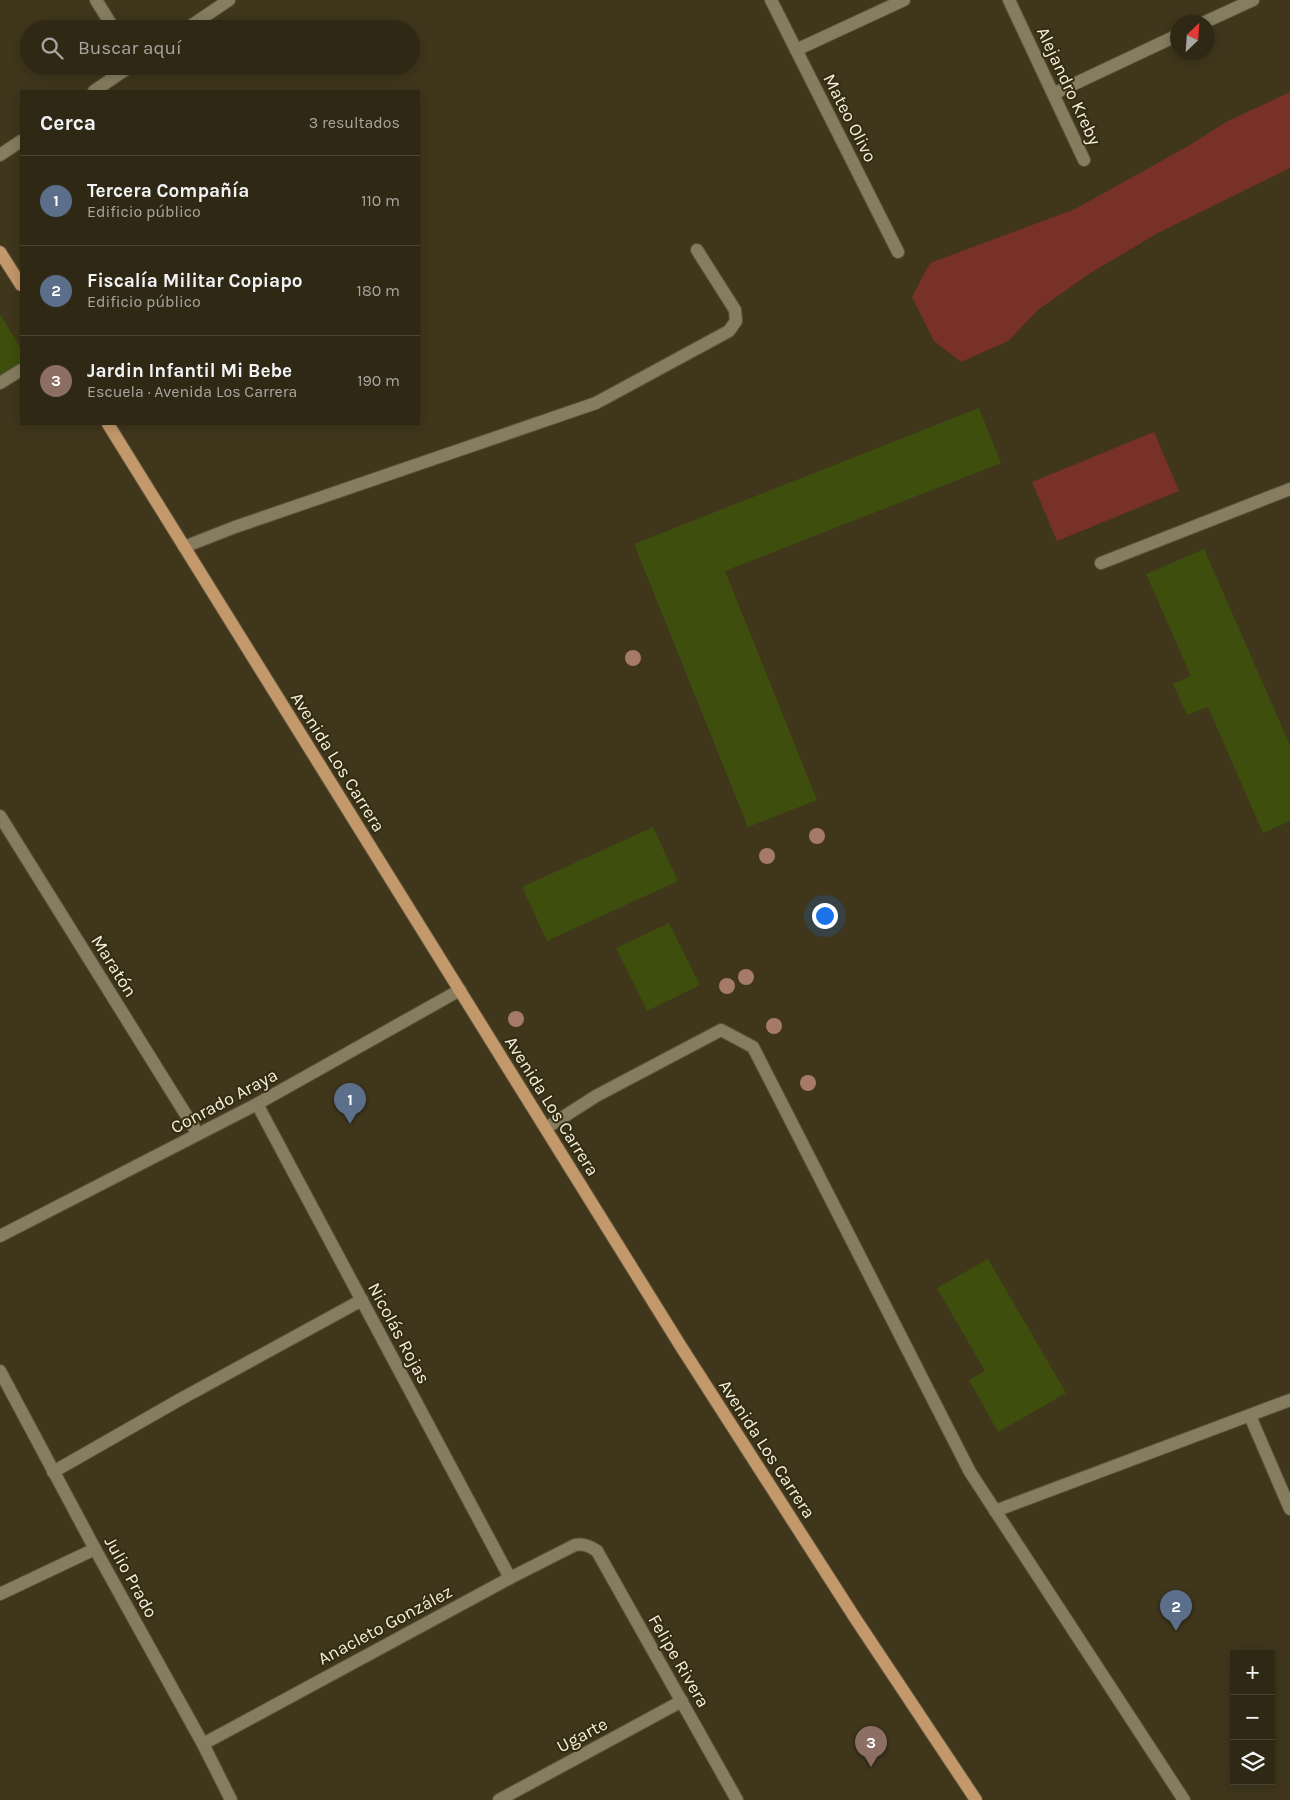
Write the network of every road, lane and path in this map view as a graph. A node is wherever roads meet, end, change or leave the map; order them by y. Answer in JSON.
{"nodes":[{"id":1,"x":96,"y":0,"type":"edge"},
{"id":2,"x":229,"y":0,"type":"edge"},
{"id":3,"x":771,"y":0,"type":"edge"},
{"id":4,"x":904,"y":0,"type":"edge"},
{"id":5,"x":1010,"y":0,"type":"edge"},
{"id":6,"x":1250,"y":0,"type":"edge"},
{"id":7,"x":1215,"y":17,"type":"edge"},
{"id":8,"x":108,"y":20,"type":"edge"},
{"id":9,"x":199,"y":20,"type":"edge"},
{"id":10,"x":1170,"y":39,"type":"edge"},
{"id":11,"x":796,"y":50,"type":"junction"},
{"id":12,"x":118,"y":75,"type":"edge"},
{"id":13,"x":95,"y":90,"type":"edge"},
{"id":14,"x":1055,"y":94,"type":"junction"},
{"id":15,"x":20,"y":142,"type":"edge"},
{"id":16,"x":0,"y":155,"type":"edge"},
{"id":17,"x":1084,"y":160,"type":"dead end"},
{"id":18,"x":697,"y":250,"type":"dead end"},
{"id":19,"x":0,"y":252,"type":"edge"},
{"id":20,"x":898,"y":252,"type":"dead end"},
{"id":21,"x":20,"y":283,"type":"edge"},
{"id":22,"x":20,"y":371,"type":"edge"},
{"id":23,"x":0,"y":383,"type":"edge"},
{"id":24,"x":109,"y":425,"type":"edge"},
{"id":25,"x":1290,"y":489,"type":"edge"},
{"id":26,"x":184,"y":547,"type":"junction"},
{"id":27,"x":1101,"y":563,"type":"dead end"},
{"id":28,"x":0,"y":816,"type":"edge"},
{"id":29,"x":460,"y":990,"type":"junction"},
{"id":30,"x":258,"y":1104,"type":"junction"},
{"id":31,"x":546,"y":1128,"type":"junction"},
{"id":32,"x":198,"y":1134,"type":"junction"},
{"id":33,"x":0,"y":1236,"type":"edge"},
{"id":34,"x":362,"y":1300,"type":"junction"},
{"id":35,"x":0,"y":1371,"type":"edge"},
{"id":36,"x":1290,"y":1400,"type":"edge"},
{"id":37,"x":1250,"y":1416,"type":"junction"},
{"id":38,"x":53,"y":1472,"type":"junction"},
{"id":39,"x":1290,"y":1508,"type":"edge"},
{"id":40,"x":996,"y":1511,"type":"junction"},
{"id":41,"x":586,"y":1545,"type":"joint"},
{"id":42,"x":95,"y":1549,"type":"junction"},
{"id":43,"x":510,"y":1578,"type":"junction"},
{"id":44,"x":0,"y":1594,"type":"edge"},
{"id":45,"x":682,"y":1701,"type":"junction"},
{"id":46,"x":203,"y":1744,"type":"junction"},
{"id":47,"x":231,"y":1800,"type":"edge"},
{"id":48,"x":499,"y":1800,"type":"edge"},
{"id":49,"x":737,"y":1800,"type":"edge"},
{"id":50,"x":976,"y":1800,"type":"edge"},
{"id":51,"x":1184,"y":1800,"type":"edge"}],
"edges":[{"from":1,"to":8,"type":"street"},
{"from":2,"to":9,"type":"street"},
{"from":3,"to":11,"type":"street","name":"Mateo Olivo"},
{"from":4,"to":11,"type":"street"},
{"from":5,"to":14,"type":"street","name":"Alejandro Kreby"},
{"from":6,"to":7,"type":"street"},
{"from":10,"to":14,"type":"street"},
{"from":11,"to":20,"type":"street","name":"Mateo Olivo"},
{"from":12,"to":13,"type":"street"},
{"from":14,"to":17,"type":"street","name":"Alejandro Kreby"},
{"from":15,"to":16,"type":"street"},
{"from":18,"to":26,"type":"street"},
{"from":19,"to":21,"type":"main road"},
{"from":22,"to":23,"type":"street"},
{"from":24,"to":26,"type":"main road","name":"Avenida Los Carrera"},
{"from":25,"to":27,"type":"street"},
{"from":26,"to":29,"type":"main road","name":"Avenida Los Carrera"},
{"from":28,"to":32,"type":"street","name":"Maratón"},
{"from":29,"to":30,"type":"street","name":"Conrado Araya"},
{"from":29,"to":31,"type":"main road","name":"Avenida Los Carrera"},
{"from":30,"to":32,"type":"street","name":"Conrado Araya"},
{"from":30,"to":34,"type":"street","name":"Nicolás Rojas"},
{"from":31,"to":40,"type":"street"},
{"from":31,"to":50,"type":"main road","name":"Avenida Los Carrera"},
{"from":32,"to":33,"type":"street","name":"Conrado Araya"},
{"from":34,"to":38,"type":"street"},
{"from":34,"to":43,"type":"street","name":"Nicolás Rojas"},
{"from":35,"to":38,"type":"street","name":"Julio Prado"},
{"from":36,"to":37,"type":"street"},
{"from":37,"to":39,"type":"street"},
{"from":37,"to":40,"type":"street"},
{"from":38,"to":42,"type":"street","name":"Julio Prado"},
{"from":40,"to":51,"type":"street"},
{"from":41,"to":43,"type":"street","name":"Anacleto González"},
{"from":41,"to":45,"type":"street","name":"Felipe Rivera"},
{"from":42,"to":44,"type":"street"},
{"from":42,"to":46,"type":"street","name":"Julio Prado"},
{"from":43,"to":46,"type":"street","name":"Anacleto González"},
{"from":45,"to":48,"type":"street","name":"Ugarte"},
{"from":45,"to":49,"type":"street","name":"Felipe Rivera"},
{"from":46,"to":47,"type":"street","name":"Julio Prado"}]}
